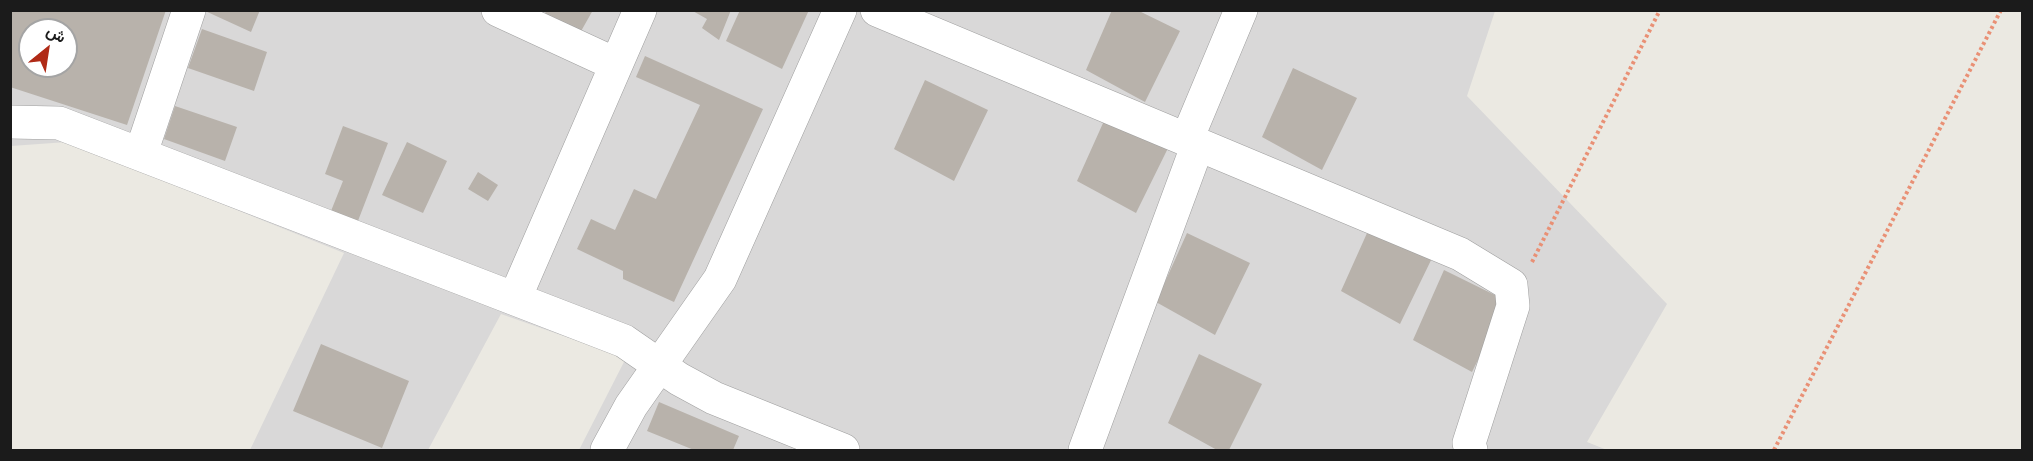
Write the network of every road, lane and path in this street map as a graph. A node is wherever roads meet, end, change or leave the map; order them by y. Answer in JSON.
{"nodes":[{"id":1,"x":189,"y":10,"type":"edge"},
{"id":2,"x":498,"y":10,"type":"edge"},
{"id":3,"x":640,"y":10,"type":"edge"},
{"id":4,"x":840,"y":10,"type":"edge"},
{"id":5,"x":877,"y":10,"type":"edge"},
{"id":6,"x":1241,"y":10,"type":"edge"},
{"id":7,"x":1660,"y":10,"type":"edge"},
{"id":8,"x":2001,"y":10,"type":"edge"},
{"id":9,"x":615,"y":64,"type":"junction"},
{"id":10,"x":10,"y":122,"type":"edge"},
{"id":11,"x":1192,"y":142,"type":"junction"},
{"id":12,"x":141,"y":153,"type":"junction"},
{"id":13,"x":1512,"y":285,"type":"junction"},
{"id":14,"x":515,"y":298,"type":"junction"},
{"id":15,"x":659,"y":363,"type":"junction"},
{"id":16,"x":607,"y":450,"type":"edge"},
{"id":17,"x":843,"y":450,"type":"edge"},
{"id":18,"x":1085,"y":450,"type":"edge"},
{"id":19,"x":1471,"y":450,"type":"edge"},
{"id":20,"x":1774,"y":450,"type":"edge"}],
"edges":[{"from":1,"to":12,"type":"street"},
{"from":2,"to":9,"type":"street"},
{"from":3,"to":9,"type":"street"},
{"from":4,"to":15,"type":"street"},
{"from":5,"to":11,"type":"street"},
{"from":6,"to":11,"type":"street"},
{"from":7,"to":13,"type":"path"},
{"from":8,"to":20,"type":"path"},
{"from":9,"to":14,"type":"street"},
{"from":10,"to":12,"type":"street"},
{"from":11,"to":13,"type":"street"},
{"from":11,"to":18,"type":"street"},
{"from":12,"to":14,"type":"street"},
{"from":13,"to":19,"type":"street"},
{"from":14,"to":15,"type":"street"},
{"from":15,"to":16,"type":"street"},
{"from":15,"to":17,"type":"street"}]}
